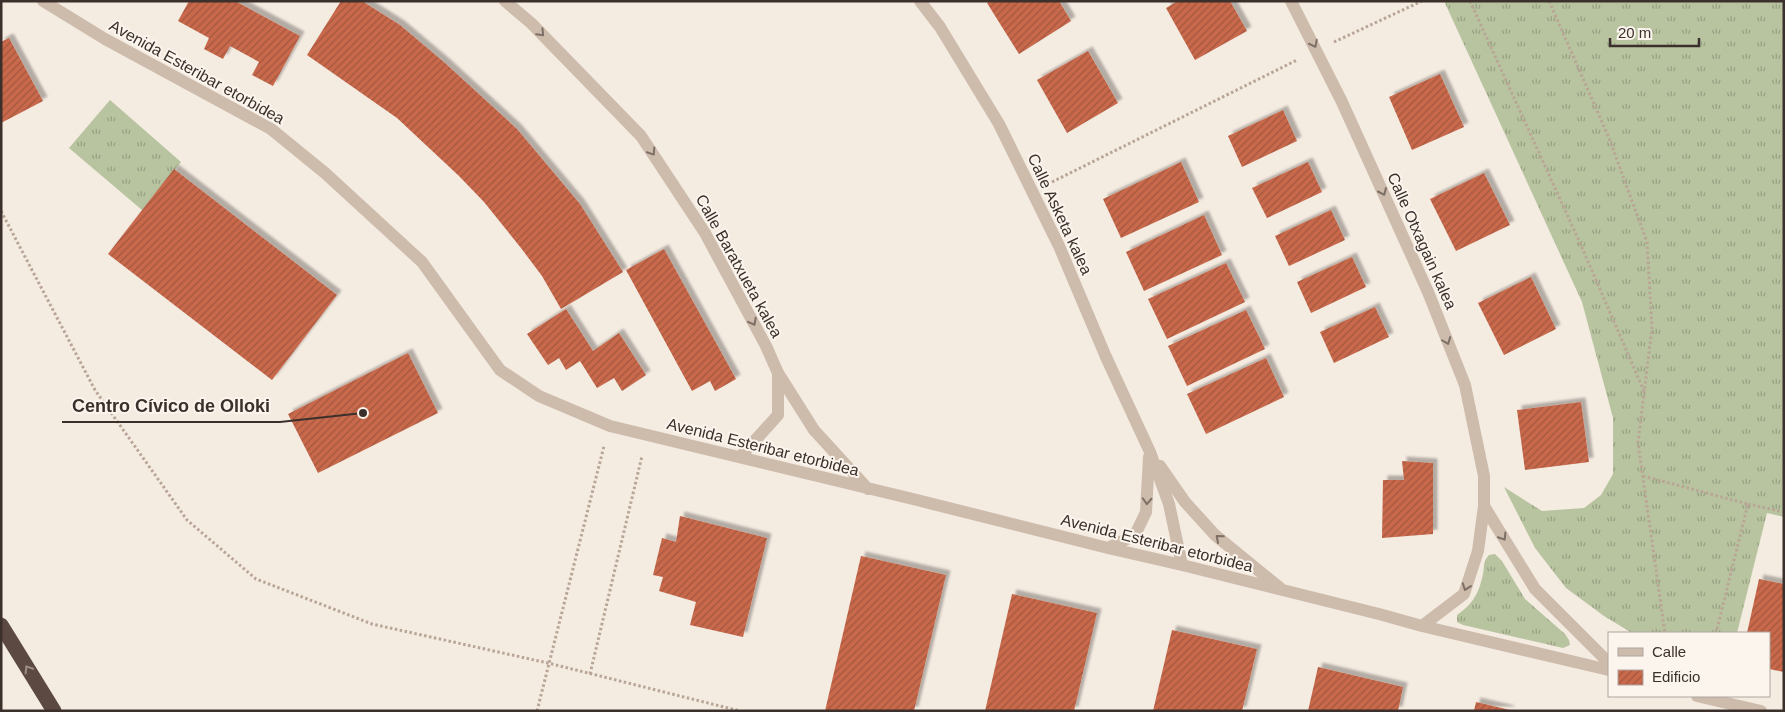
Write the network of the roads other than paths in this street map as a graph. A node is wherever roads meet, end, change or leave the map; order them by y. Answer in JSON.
{"nodes":[{"id":1,"x":43,"y":1,"type":"edge"},
{"id":2,"x":505,"y":1,"type":"edge"},
{"id":3,"x":920,"y":1,"type":"edge"},
{"id":4,"x":1292,"y":1,"type":"edge"},
{"id":5,"x":778,"y":373,"type":"junction"},
{"id":6,"x":1150,"y":452,"type":"junction"},
{"id":7,"x":740,"y":457,"type":"junction"},
{"id":8,"x":868,"y":489,"type":"junction"},
{"id":9,"x":1484,"y":506,"type":"junction"},
{"id":10,"x":1108,"y":548,"type":"junction"},
{"id":11,"x":1182,"y":565,"type":"junction"},
{"id":12,"x":1283,"y":591,"type":"junction"},
{"id":13,"x":1,"y":625,"type":"edge"},
{"id":14,"x":1422,"y":626,"type":"junction"},
{"id":15,"x":1608,"y":662,"type":"edge"},
{"id":16,"x":1608,"y":670,"type":"edge"},
{"id":17,"x":1701,"y":697,"type":"edge"},
{"id":18,"x":54,"y":711,"type":"edge"},
{"id":19,"x":1761,"y":711,"type":"edge"}],
"edges":[{"from":1,"to":7,"type":"street","name":"Avenida Esteribar etorbidea"},
{"from":2,"to":5,"type":"street","name":"Calle Baratxueta kalea","one_way":true},
{"from":3,"to":6,"type":"street","name":"Calle Asketa kalea"},
{"from":4,"to":9,"type":"street","name":"Calle Otxagain kalea","one_way":true},
{"from":5,"to":7,"type":"street","name":"Calle Baratxueta kalea"},
{"from":5,"to":8,"type":"street","name":"Calle Baratxueta kalea"},
{"from":6,"to":10,"type":"street","name":"Calle Asketa kalea","one_way":true},
{"from":6,"to":11,"type":"street","name":"Calle Asketa kalea"},
{"from":12,"to":6,"type":"street","name":"Calle Asketa kalea","one_way":true},
{"from":7,"to":8,"type":"street","name":"Avenida Esteribar etorbidea"},
{"from":8,"to":10,"type":"street","name":"Avenida Esteribar etorbidea"},
{"from":9,"to":14,"type":"street","name":"Calle Otxagain kalea","one_way":true},
{"from":9,"to":15,"type":"street","one_way":true},
{"from":10,"to":11,"type":"street","name":"Avenida Esteribar etorbidea"},
{"from":11,"to":12,"type":"street","name":"Avenida Esteribar etorbidea"},
{"from":12,"to":14,"type":"street","name":"Avenida Esteribar etorbidea"},
{"from":18,"to":13,"type":"highway","one_way":true},
{"from":14,"to":16,"type":"street","name":"Avenida Esteribar etorbidea"},
{"from":17,"to":19,"type":"street"}]}
